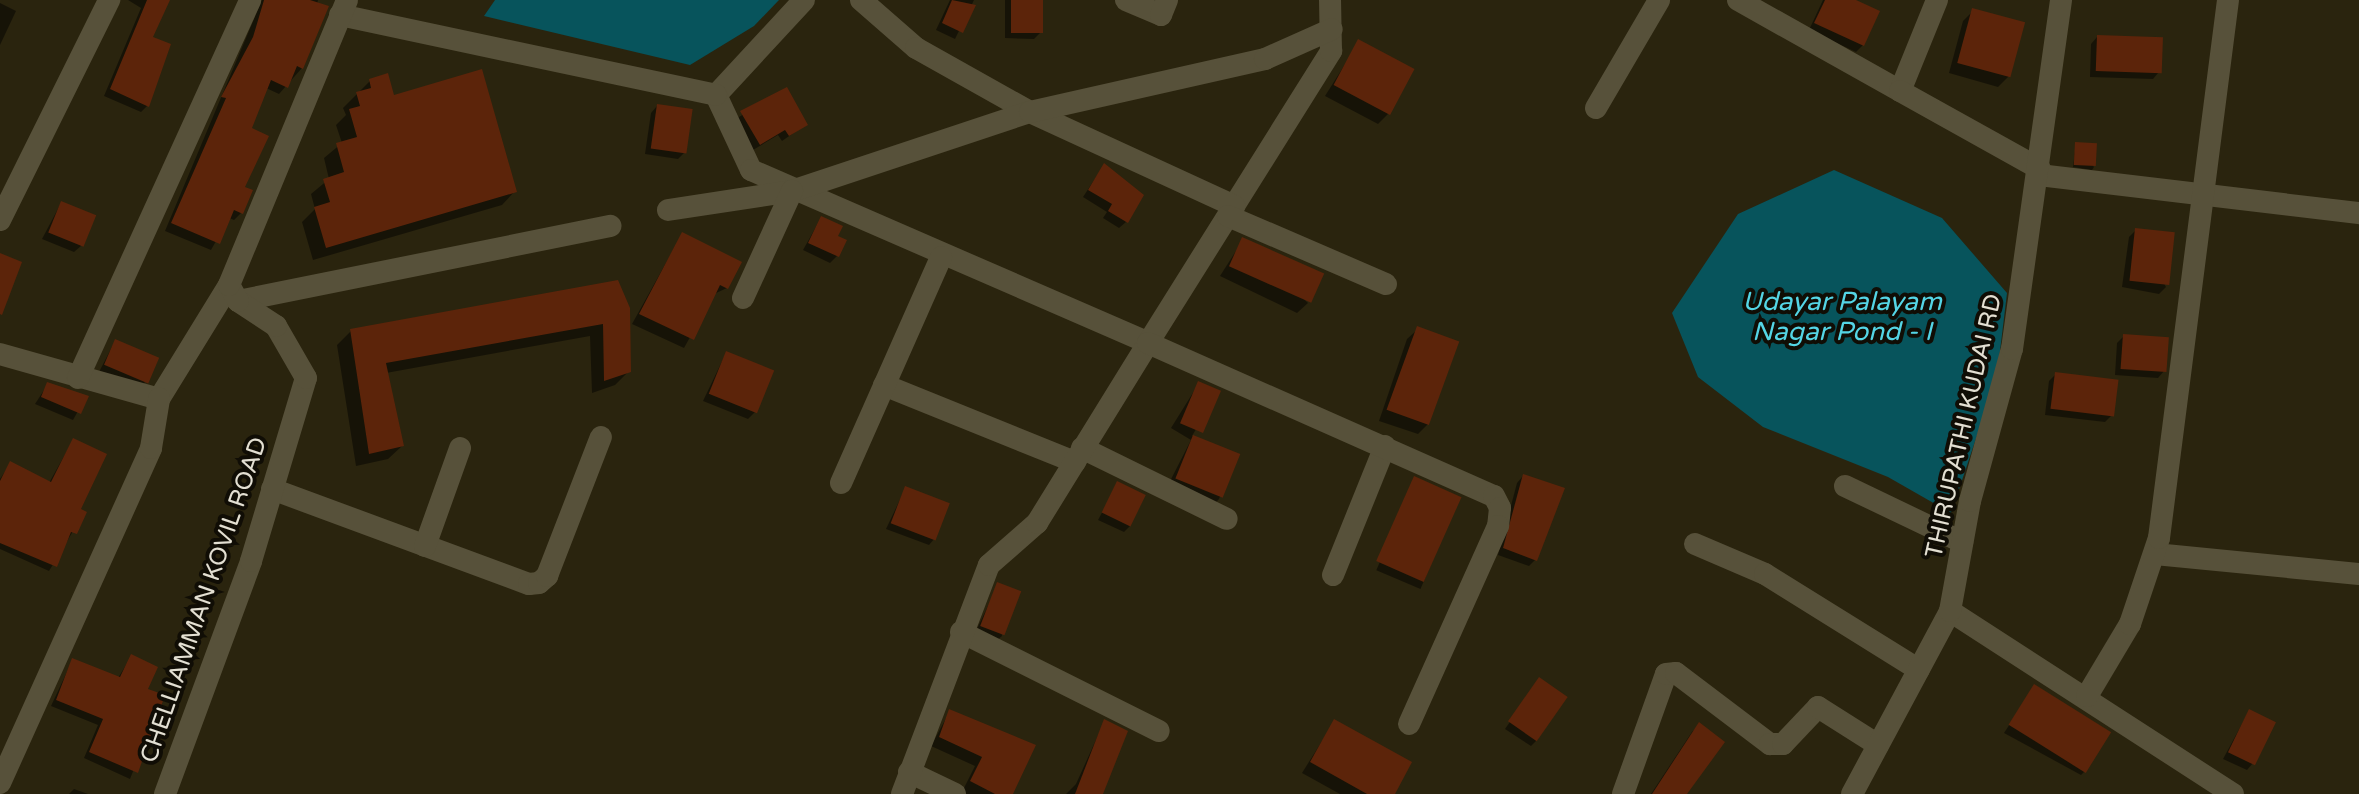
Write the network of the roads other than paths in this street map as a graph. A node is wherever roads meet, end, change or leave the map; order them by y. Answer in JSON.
{"nodes":[{"id":1,"x":109,"y":0,"type":"edge"},
{"id":2,"x":250,"y":0,"type":"edge"},
{"id":3,"x":804,"y":0,"type":"edge"},
{"id":4,"x":861,"y":0,"type":"edge"},
{"id":5,"x":1126,"y":0,"type":"edge"},
{"id":6,"x":1167,"y":0,"type":"edge"},
{"id":7,"x":1330,"y":0,"type":"edge"},
{"id":8,"x":1659,"y":0,"type":"edge"},
{"id":9,"x":1738,"y":0,"type":"edge"},
{"id":10,"x":1937,"y":0,"type":"edge"},
{"id":11,"x":2061,"y":0,"type":"edge"},
{"id":12,"x":2228,"y":0,"type":"edge"},
{"id":13,"x":344,"y":7,"type":"edge"},
{"id":14,"x":1332,"y":29,"type":"junction"},
{"id":15,"x":1900,"y":91,"type":"junction"},
{"id":16,"x":716,"y":95,"type":"junction"},
{"id":17,"x":1596,"y":108,"type":"dead end"},
{"id":18,"x":1030,"y":112,"type":"junction"},
{"id":19,"x":2040,"y":172,"type":"junction"},
{"id":20,"x":792,"y":191,"type":"junction"},
{"id":21,"x":2202,"y":191,"type":"junction"},
{"id":22,"x":668,"y":210,"type":"dead end"},
{"id":23,"x":1231,"y":211,"type":"junction"},
{"id":24,"x":2359,"y":213,"type":"edge"},
{"id":25,"x":0,"y":220,"type":"edge"},
{"id":26,"x":611,"y":226,"type":"dead end"},
{"id":27,"x":941,"y":257,"type":"junction"},
{"id":28,"x":1386,"y":284,"type":"dead end"},
{"id":29,"x":233,"y":293,"type":"junction"},
{"id":30,"x":743,"y":298,"type":"dead end"},
{"id":31,"x":1148,"y":343,"type":"junction"},
{"id":32,"x":0,"y":354,"type":"edge"},
{"id":33,"x":78,"y":378,"type":"junction"},
{"id":34,"x":884,"y":385,"type":"junction"},
{"id":35,"x":159,"y":399,"type":"junction"},
{"id":36,"x":601,"y":437,"type":"dead end"},
{"id":37,"x":1385,"y":446,"type":"junction"},
{"id":38,"x":460,"y":448,"type":"dead end"},
{"id":39,"x":1078,"y":455,"type":"junction"},
{"id":40,"x":841,"y":483,"type":"dead end"},
{"id":41,"x":1845,"y":486,"type":"dead end"},
{"id":42,"x":272,"y":489,"type":"junction"},
{"id":43,"x":1227,"y":519,"type":"dead end"},
{"id":44,"x":1962,"y":542,"type":"junction"},
{"id":45,"x":1695,"y":544,"type":"dead end"},
{"id":46,"x":425,"y":546,"type":"junction"},
{"id":47,"x":2155,"y":554,"type":"junction"},
{"id":48,"x":2359,"y":574,"type":"edge"},
{"id":49,"x":1333,"y":575,"type":"dead end"},
{"id":50,"x":1950,"y":611,"type":"junction"},
{"id":51,"x":961,"y":632,"type":"junction"},
{"id":52,"x":1919,"y":670,"type":"junction"},
{"id":53,"x":2087,"y":696,"type":"junction"},
{"id":54,"x":1409,"y":724,"type":"dead end"},
{"id":55,"x":1159,"y":731,"type":"dead end"},
{"id":56,"x":1878,"y":745,"type":"junction"},
{"id":57,"x":909,"y":772,"type":"junction"},
{"id":58,"x":0,"y":783,"type":"edge"},
{"id":59,"x":2228,"y":793,"type":"edge"},
{"id":60,"x":165,"y":794,"type":"edge"},
{"id":61,"x":902,"y":794,"type":"edge"},
{"id":62,"x":955,"y":794,"type":"edge"},
{"id":63,"x":1623,"y":794,"type":"edge"},
{"id":64,"x":1852,"y":794,"type":"edge"}],
"edges":[{"from":1,"to":25,"type":"street"},
{"from":2,"to":33,"type":"street"},
{"from":3,"to":16,"type":"street"},
{"from":4,"to":18,"type":"street"},
{"from":5,"to":6,"type":"street"},
{"from":7,"to":14,"type":"street"},
{"from":8,"to":17,"type":"street"},
{"from":9,"to":15,"type":"street"},
{"from":10,"to":15,"type":"street"},
{"from":11,"to":19,"type":"street","name":"THIRUPATHI KUDAI RD"},
{"from":12,"to":21,"type":"street"},
{"from":13,"to":16,"type":"street"},
{"from":13,"to":29,"type":"street"},
{"from":14,"to":18,"type":"street"},
{"from":14,"to":23,"type":"street"},
{"from":15,"to":19,"type":"street"},
{"from":16,"to":20,"type":"street"},
{"from":18,"to":20,"type":"street"},
{"from":18,"to":23,"type":"street"},
{"from":19,"to":21,"type":"street"},
{"from":19,"to":44,"type":"street","name":"THIRUPATHI KUDAI RD"},
{"from":20,"to":22,"type":"street"},
{"from":20,"to":27,"type":"street"},
{"from":20,"to":30,"type":"street"},
{"from":21,"to":24,"type":"street"},
{"from":21,"to":47,"type":"street"},
{"from":23,"to":28,"type":"street"},
{"from":23,"to":31,"type":"street"},
{"from":26,"to":29,"type":"street"},
{"from":27,"to":31,"type":"street"},
{"from":27,"to":34,"type":"street"},
{"from":29,"to":35,"type":"street"},
{"from":29,"to":42,"type":"street","name":"CHELLIAMMAN KOVIL ROAD"},
{"from":31,"to":37,"type":"street"},
{"from":31,"to":39,"type":"street"},
{"from":32,"to":33,"type":"street"},
{"from":33,"to":35,"type":"street"},
{"from":34,"to":39,"type":"street"},
{"from":34,"to":40,"type":"street"},
{"from":35,"to":58,"type":"street"},
{"from":36,"to":46,"type":"street"},
{"from":37,"to":49,"type":"street"},
{"from":37,"to":54,"type":"street"},
{"from":38,"to":46,"type":"street"},
{"from":39,"to":43,"type":"street"},
{"from":39,"to":51,"type":"street"},
{"from":41,"to":44,"type":"street"},
{"from":42,"to":46,"type":"street"},
{"from":42,"to":60,"type":"street","name":"CHELLIAMMAN KOVIL ROAD"},
{"from":44,"to":50,"type":"street","name":"THIRUPATHI KUDAI RD"},
{"from":45,"to":52,"type":"street"},
{"from":47,"to":48,"type":"street"},
{"from":47,"to":53,"type":"street"},
{"from":50,"to":52,"type":"street","name":"THIRUPATHI KUDAI RD"},
{"from":50,"to":53,"type":"street"},
{"from":51,"to":55,"type":"street"},
{"from":51,"to":57,"type":"street"},
{"from":52,"to":56,"type":"street","name":"THIRUPATHI KUDAI RD"},
{"from":53,"to":59,"type":"street"},
{"from":56,"to":63,"type":"street"},
{"from":56,"to":64,"type":"street","name":"THIRUPATHI KUDAI RD"},
{"from":57,"to":61,"type":"street"},
{"from":57,"to":62,"type":"street"}]}
